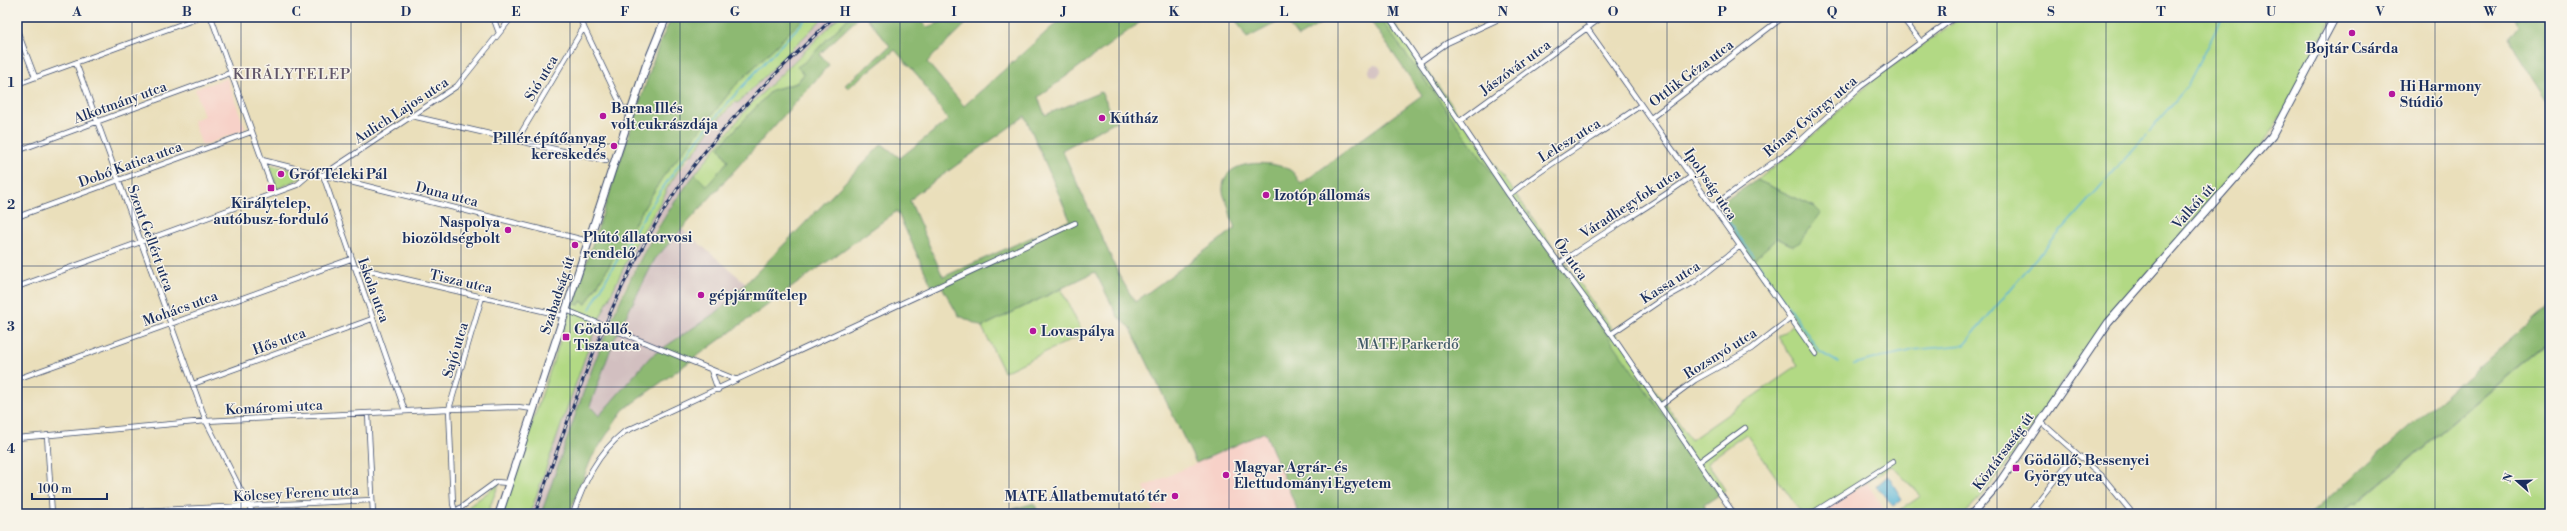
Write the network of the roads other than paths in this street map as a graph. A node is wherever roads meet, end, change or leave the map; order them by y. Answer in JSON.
{"nodes":[{"id":1,"x":198,"y":17,"type":"edge"},
{"id":2,"x":211,"y":17,"type":"edge"},
{"id":3,"x":493,"y":17,"type":"edge"},
{"id":4,"x":512,"y":17,"type":"edge"},
{"id":5,"x":580,"y":17,"type":"edge"},
{"id":6,"x":666,"y":17,"type":"edge"},
{"id":7,"x":1389,"y":17,"type":"edge"},
{"id":8,"x":1503,"y":17,"type":"edge"},
{"id":9,"x":1584,"y":17,"type":"edge"},
{"id":10,"x":1602,"y":17,"type":"edge"},
{"id":11,"x":1783,"y":17,"type":"edge"},
{"id":12,"x":1902,"y":17,"type":"edge"},
{"id":13,"x":1955,"y":17,"type":"edge"},
{"id":14,"x":2335,"y":17,"type":"edge"},
{"id":15,"x":584,"y":27,"type":"junction"},
{"id":16,"x":1588,"y":27,"type":"junction"},
{"id":17,"x":17,"y":30,"type":"edge"},
{"id":18,"x":499,"y":33,"type":"junction"},
{"id":19,"x":1921,"y":42,"type":"junction"},
{"id":20,"x":1420,"y":62,"type":"junction"},
{"id":21,"x":76,"y":63,"type":"junction"},
{"id":22,"x":230,"y":73,"type":"junction"},
{"id":23,"x":35,"y":77,"type":"junction"},
{"id":24,"x":17,"y":84,"type":"edge"},
{"id":25,"x":1641,"y":105,"type":"junction"},
{"id":26,"x":631,"y":111,"type":"junction"},
{"id":27,"x":412,"y":116,"type":"junction"},
{"id":28,"x":1651,"y":118,"type":"junction"},
{"id":29,"x":1460,"y":121,"type":"junction"},
{"id":30,"x":98,"y":122,"type":"junction"},
{"id":31,"x":250,"y":132,"type":"junction"},
{"id":32,"x":517,"y":140,"type":"junction"},
{"id":33,"x":17,"y":151,"type":"edge"},
{"id":34,"x":262,"y":160,"type":"junction"},
{"id":35,"x":606,"y":162,"type":"dead end"},
{"id":36,"x":312,"y":172,"type":"junction"},
{"id":37,"x":323,"y":175,"type":"junction"},
{"id":38,"x":1692,"y":176,"type":"junction"},
{"id":39,"x":119,"y":180,"type":"junction"},
{"id":40,"x":274,"y":193,"type":"junction"},
{"id":41,"x":1510,"y":194,"type":"junction"},
{"id":42,"x":1713,"y":206,"type":"junction"},
{"id":43,"x":17,"y":217,"type":"edge"},
{"id":44,"x":1075,"y":223,"type":"dead end"},
{"id":45,"x":588,"y":241,"type":"junction"},
{"id":46,"x":141,"y":242,"type":"junction"},
{"id":47,"x":1740,"y":246,"type":"junction"},
{"id":48,"x":351,"y":259,"type":"junction"},
{"id":49,"x":1560,"y":263,"type":"junction"},
{"id":50,"x":354,"y":267,"type":"junction"},
{"id":51,"x":17,"y":287,"type":"edge"},
{"id":52,"x":482,"y":297,"type":"junction"},
{"id":53,"x":565,"y":313,"type":"junction"},
{"id":54,"x":1790,"y":318,"type":"junction"},
{"id":55,"x":372,"y":319,"type":"junction"},
{"id":56,"x":170,"y":323,"type":"junction"},
{"id":57,"x":1611,"y":334,"type":"junction"},
{"id":58,"x":1816,"y":354,"type":"dead end"},
{"id":59,"x":711,"y":370,"type":"junction"},
{"id":60,"x":17,"y":379,"type":"edge"},
{"id":61,"x":737,"y":380,"type":"junction"},
{"id":62,"x":193,"y":384,"type":"junction"},
{"id":63,"x":718,"y":390,"type":"junction"},
{"id":64,"x":2053,"y":403,"type":"joint"},
{"id":65,"x":1660,"y":406,"type":"junction"},
{"id":66,"x":449,"y":409,"type":"junction"},
{"id":67,"x":533,"y":409,"type":"junction"},
{"id":68,"x":405,"y":411,"type":"junction"},
{"id":69,"x":368,"y":413,"type":"junction"},
{"id":70,"x":206,"y":421,"type":"junction"},
{"id":71,"x":2041,"y":422,"type":"junction"},
{"id":72,"x":1745,"y":428,"type":"dead end"},
{"id":73,"x":47,"y":435,"type":"junction"},
{"id":74,"x":17,"y":438,"type":"edge"},
{"id":75,"x":2076,"y":453,"type":"junction"},
{"id":76,"x":1699,"y":462,"type":"junction"},
{"id":77,"x":1893,"y":462,"type":"dead end"},
{"id":78,"x":508,"y":483,"type":"junction"},
{"id":79,"x":372,"y":500,"type":"junction"},
{"id":80,"x":2035,"y":506,"type":"junction"},
{"id":81,"x":250,"y":507,"type":"junction"},
{"id":82,"x":174,"y":512,"type":"edge"},
{"id":83,"x":454,"y":513,"type":"edge"},
{"id":84,"x":52,"y":514,"type":"edge"},
{"id":85,"x":77,"y":514,"type":"edge"},
{"id":86,"x":253,"y":514,"type":"edge"},
{"id":87,"x":372,"y":514,"type":"edge"},
{"id":88,"x":498,"y":514,"type":"edge"},
{"id":89,"x":573,"y":514,"type":"edge"},
{"id":90,"x":1734,"y":514,"type":"edge"},
{"id":91,"x":1811,"y":514,"type":"edge"},
{"id":92,"x":1972,"y":514,"type":"edge"},
{"id":93,"x":2028,"y":514,"type":"edge"},
{"id":94,"x":2041,"y":514,"type":"edge"},
{"id":95,"x":2133,"y":514,"type":"edge"}],
"edges":[{"from":1,"to":21,"type":"street"},
{"from":2,"to":22,"type":"street"},
{"from":3,"to":18,"type":"street"},
{"from":4,"to":18,"type":"street","name":"Aulich Lajos utca"},
{"from":5,"to":15,"type":"street"},
{"from":6,"to":26,"type":"main road","name":"Szabadság út"},
{"from":7,"to":20,"type":"street","name":"Őz utca"},
{"from":8,"to":20,"type":"street"},
{"from":9,"to":16,"type":"street","name":"Ipolyság utca"},
{"from":10,"to":16,"type":"street","name":"Jászóvár utca"},
{"from":11,"to":28,"type":"street","name":"Ottlik Géza utca"},
{"from":12,"to":19,"type":"street"},
{"from":13,"to":19,"type":"street","name":"Rónay György utca"},
{"from":14,"to":64,"type":"main road","name":"Valkói út"},
{"from":15,"to":26,"type":"street"},
{"from":15,"to":32,"type":"street","name":"Sió utca"},
{"from":16,"to":25,"type":"street","name":"Ipolyság utca"},
{"from":16,"to":29,"type":"street","name":"Jászóvár utca"},
{"from":17,"to":23,"type":"street"},
{"from":18,"to":27,"type":"street","name":"Aulich Lajos utca"},
{"from":19,"to":42,"type":"street","name":"Rónay György utca"},
{"from":20,"to":29,"type":"street","name":"Őz utca"},
{"from":21,"to":23,"type":"street"},
{"from":21,"to":30,"type":"street","name":"Szent Gellért utca"},
{"from":22,"to":30,"type":"street","name":"Alkotmány utca"},
{"from":22,"to":31,"type":"street"},
{"from":23,"to":24,"type":"street"},
{"from":25,"to":28,"type":"street","name":"Ipolyság utca"},
{"from":25,"to":41,"type":"street","name":"Lelesz utca"},
{"from":26,"to":45,"type":"main road","name":"Szabadság út"},
{"from":27,"to":32,"type":"street"},
{"from":27,"to":37,"type":"street","name":"Aulich Lajos utca"},
{"from":28,"to":38,"type":"street","name":"Ipolyság utca"},
{"from":29,"to":41,"type":"street","name":"Őz utca"},
{"from":30,"to":33,"type":"street","name":"Alkotmány utca"},
{"from":30,"to":39,"type":"street","name":"Szent Gellért utca"},
{"from":31,"to":34,"type":"street"},
{"from":31,"to":39,"type":"street","name":"Dobó Katica utca"},
{"from":32,"to":35,"type":"street"},
{"from":34,"to":36,"type":"street","name":"Duna utca"},
{"from":34,"to":40,"type":"street"},
{"from":36,"to":37,"type":"street","name":"Duna utca"},
{"from":36,"to":40,"type":"street"},
{"from":37,"to":45,"type":"street","name":"Duna utca"},
{"from":37,"to":48,"type":"street","name":"Iskola utca"},
{"from":38,"to":42,"type":"street","name":"Ipolyság utca"},
{"from":38,"to":49,"type":"street","name":"Váradhegyfok utca"},
{"from":39,"to":43,"type":"street","name":"Dobó Katica utca"},
{"from":39,"to":46,"type":"street","name":"Szent Gellért utca"},
{"from":40,"to":46,"type":"street"},
{"from":41,"to":49,"type":"street","name":"Őz utca"},
{"from":42,"to":47,"type":"street","name":"Ipolyság utca"},
{"from":44,"to":61,"type":"street"},
{"from":45,"to":53,"type":"main road","name":"Szabadság út"},
{"from":46,"to":51,"type":"street"},
{"from":46,"to":56,"type":"street","name":"Szent Gellért utca"},
{"from":47,"to":54,"type":"street","name":"Ipolyság utca"},
{"from":47,"to":57,"type":"street","name":"Kassa utca"},
{"from":48,"to":50,"type":"street","name":"Iskola utca"},
{"from":48,"to":56,"type":"street","name":"Mohács utca"},
{"from":49,"to":57,"type":"street","name":"Őz utca"},
{"from":50,"to":52,"type":"street","name":"Tisza utca"},
{"from":50,"to":55,"type":"street","name":"Iskola utca"},
{"from":52,"to":53,"type":"street","name":"Tisza utca"},
{"from":52,"to":66,"type":"street","name":"Sajó utca"},
{"from":53,"to":59,"type":"street","name":"Tisza utca","bridge":true},
{"from":53,"to":67,"type":"main road","name":"Szabadság út"},
{"from":54,"to":58,"type":"street","name":"Ipolyság utca"},
{"from":54,"to":65,"type":"street","name":"Rozsnyó utca"},
{"from":55,"to":62,"type":"street","name":"Hős utca"},
{"from":55,"to":68,"type":"street","name":"Iskola utca"},
{"from":56,"to":60,"type":"street","name":"Mohács utca"},
{"from":56,"to":62,"type":"street","name":"Szent Gellért utca"},
{"from":57,"to":65,"type":"street","name":"Őz utca"},
{"from":59,"to":61,"type":"street","name":"Tisza utca"},
{"from":59,"to":63,"type":"street"},
{"from":61,"to":63,"type":"street"},
{"from":62,"to":70,"type":"street","name":"Szent Gellért utca"},
{"from":63,"to":89,"type":"street"},
{"from":64,"to":71,"type":"main road","name":"Köztársaság út"},
{"from":65,"to":76,"type":"street","name":"Őz utca"},
{"from":66,"to":67,"type":"street","name":"Komáromi utca"},
{"from":66,"to":68,"type":"street","name":"Komáromi utca"},
{"from":66,"to":83,"type":"street","name":"Sajó utca"},
{"from":67,"to":78,"type":"main road","name":"Szabadság út"},
{"from":68,"to":69,"type":"street","name":"Komáromi utca"},
{"from":69,"to":70,"type":"street","name":"Komáromi utca"},
{"from":69,"to":79,"type":"street"},
{"from":70,"to":73,"type":"street","name":"Komáromi utca"},
{"from":70,"to":81,"type":"street","name":"Szent Gellért utca"},
{"from":71,"to":75,"type":"street"},
{"from":71,"to":92,"type":"main road","name":"Köztársaság út"},
{"from":72,"to":76,"type":"street"},
{"from":73,"to":74,"type":"street","name":"Komáromi utca"},
{"from":73,"to":84,"type":"street"},
{"from":75,"to":80,"type":"street"},
{"from":75,"to":95,"type":"street"},
{"from":76,"to":90,"type":"street","name":"Őz utca"},
{"from":77,"to":91,"type":"street"},
{"from":78,"to":83,"type":"street"},
{"from":78,"to":88,"type":"main road","name":"Szabadság út"},
{"from":79,"to":81,"type":"street","name":"Kölcsey Ferenc utca"},
{"from":79,"to":87,"type":"street"},
{"from":80,"to":93,"type":"street"},
{"from":80,"to":94,"type":"street"},
{"from":81,"to":82,"type":"street","name":"Kölcsey Ferenc utca"},
{"from":81,"to":86,"type":"street","name":"Szent Gellért utca"},
{"from":82,"to":85,"type":"street","name":"Kölcsey Ferenc utca"}]}
